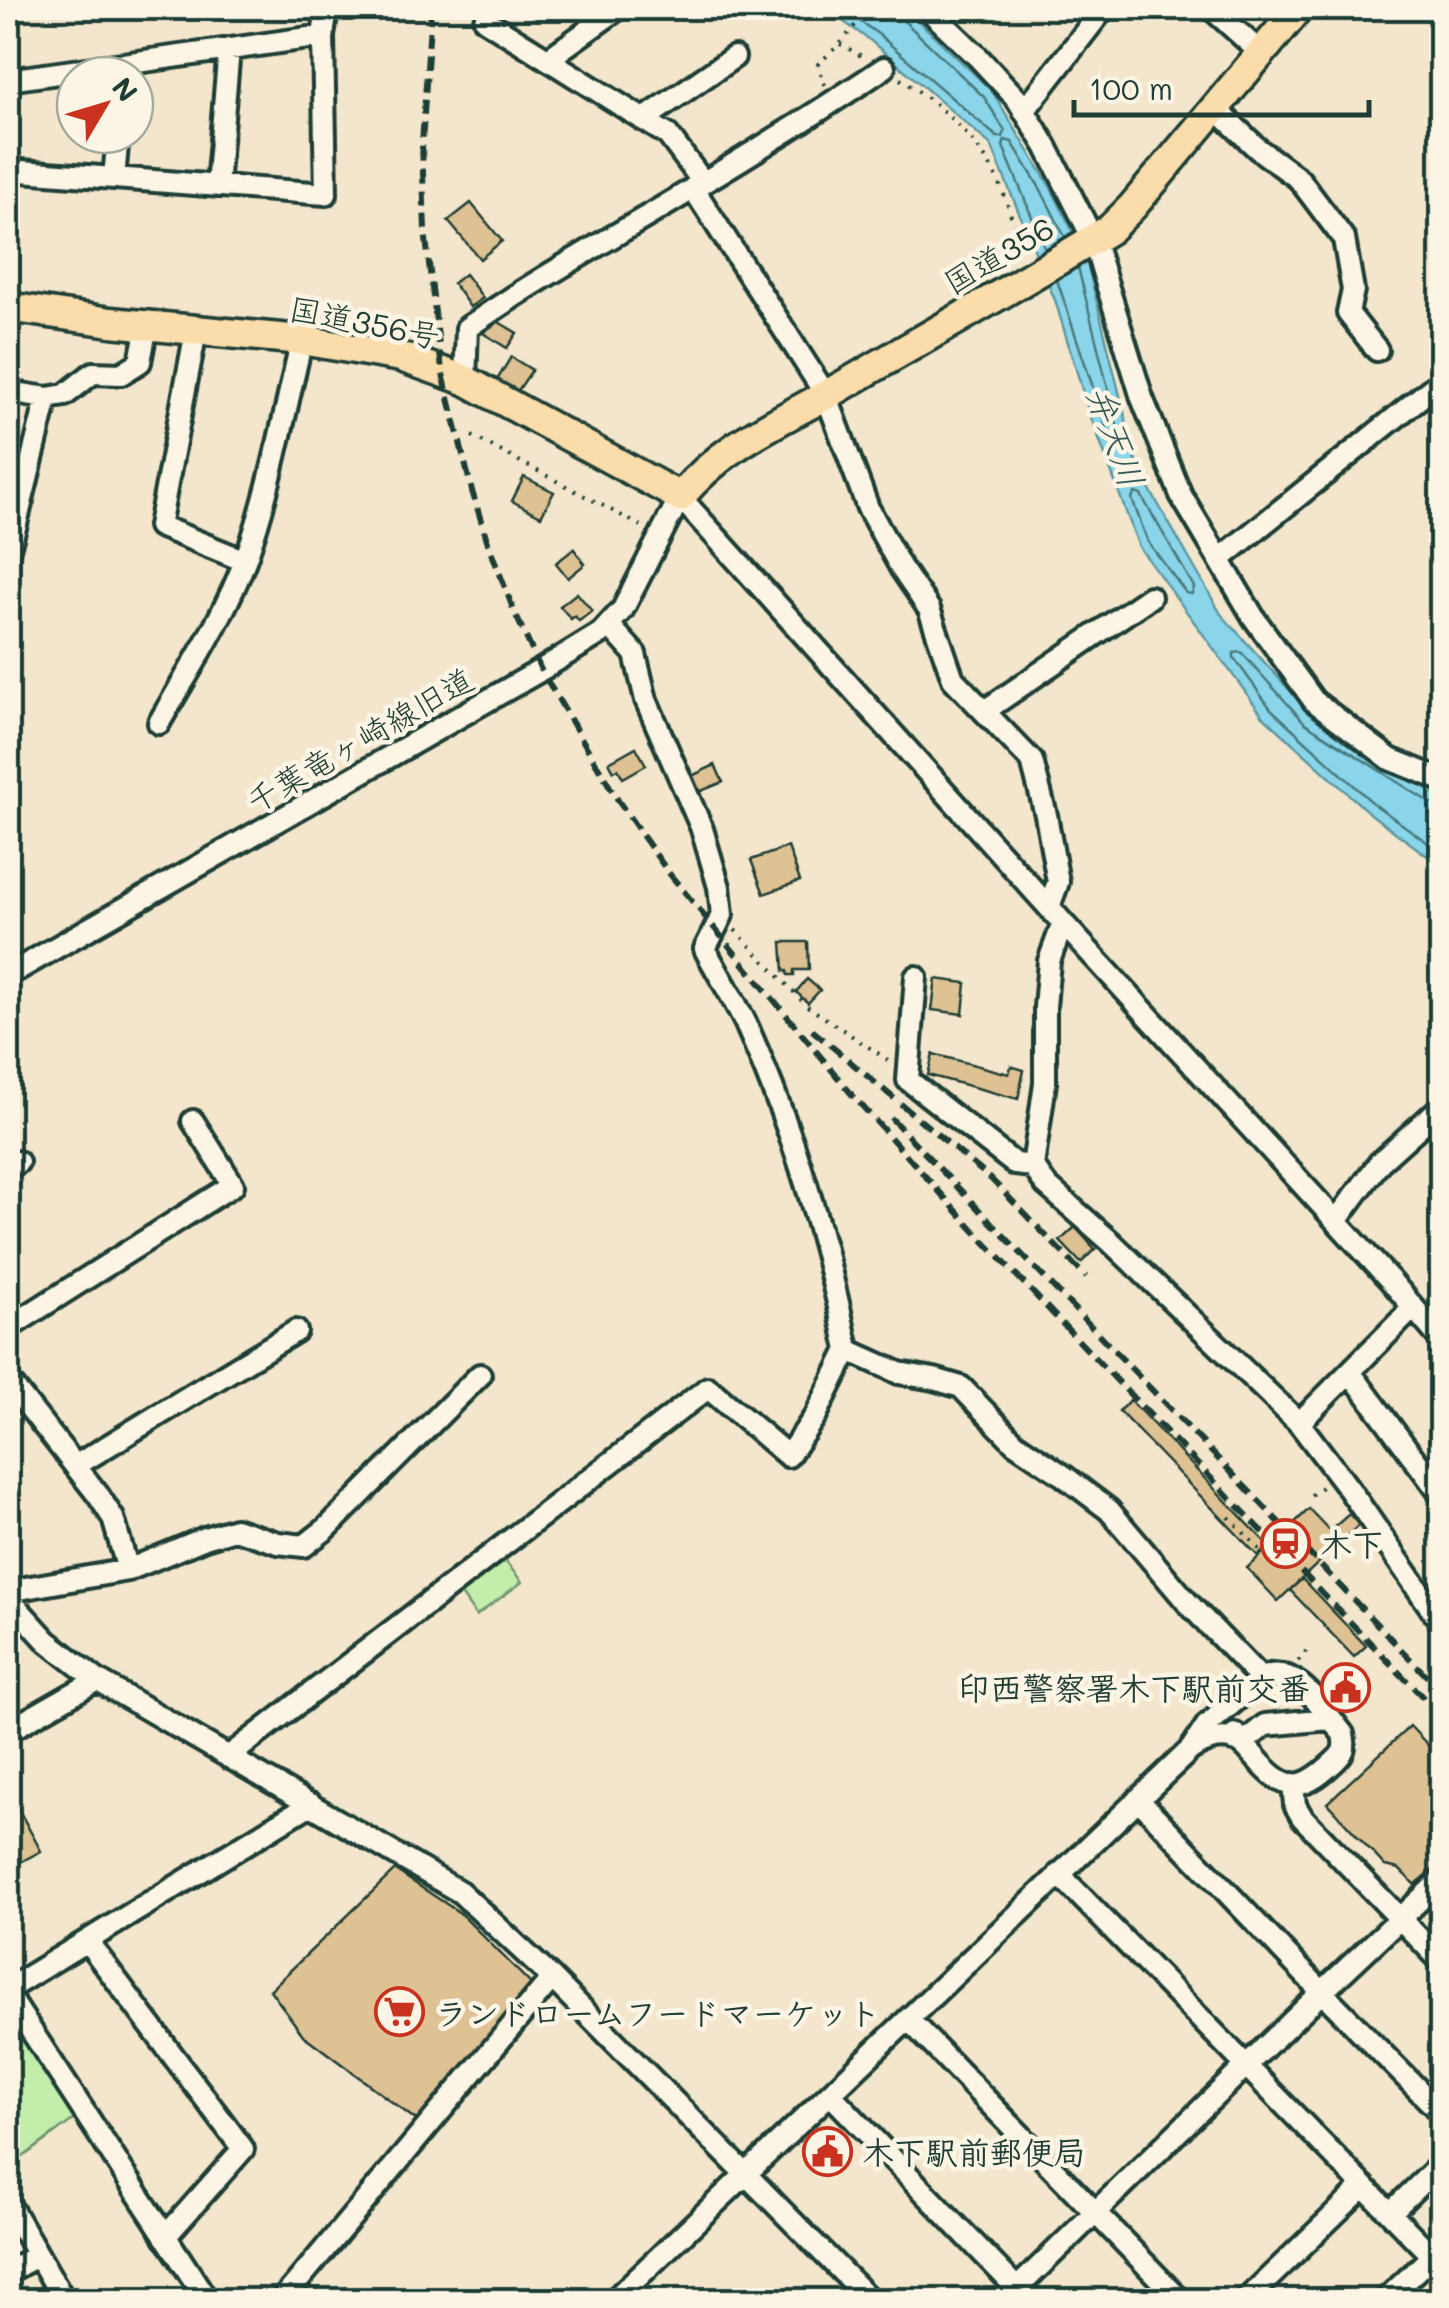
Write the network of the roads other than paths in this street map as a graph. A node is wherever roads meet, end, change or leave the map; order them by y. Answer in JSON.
{"nodes":[{"id":1,"x":328,"y":8,"type":"edge"},
{"id":2,"x":619,"y":8,"type":"edge"},
{"id":3,"x":927,"y":8,"type":"edge"},
{"id":4,"x":1104,"y":8,"type":"edge"},
{"id":5,"x":1210,"y":8,"type":"edge"},
{"id":6,"x":1298,"y":8,"type":"edge"},
{"id":7,"x":485,"y":20,"type":"dead end"},
{"id":8,"x":323,"y":36,"type":"junction"},
{"id":9,"x":228,"y":50,"type":"junction"},
{"id":10,"x":1261,"y":53,"type":"junction"},
{"id":11,"x":734,"y":57,"type":"dead end"},
{"id":12,"x":548,"y":60,"type":"junction"},
{"id":13,"x":155,"y":63,"type":"edge"},
{"id":14,"x":884,"y":68,"type":"road end"},
{"id":15,"x":55,"y":76,"type":"edge"},
{"id":16,"x":8,"y":80,"type":"edge"},
{"id":17,"x":1214,"y":108,"type":"junction"},
{"id":18,"x":1024,"y":111,"type":"junction"},
{"id":19,"x":643,"y":120,"type":"junction"},
{"id":20,"x":116,"y":155,"type":"edge"},
{"id":21,"x":8,"y":170,"type":"edge"},
{"id":22,"x":114,"y":178,"type":"junction"},
{"id":23,"x":698,"y":185,"type":"junction"},
{"id":24,"x":217,"y":186,"type":"junction"},
{"id":25,"x":1089,"y":241,"type":"junction"},
{"id":26,"x":8,"y":307,"type":"edge"},
{"id":27,"x":147,"y":325,"type":"junction"},
{"id":28,"x":196,"y":331,"type":"junction"},
{"id":29,"x":302,"y":340,"type":"junction"},
{"id":30,"x":1377,"y":350,"type":"dead end"},
{"id":31,"x":465,"y":380,"type":"junction"},
{"id":32,"x":1442,"y":380,"type":"edge"},
{"id":33,"x":8,"y":392,"type":"edge"},
{"id":34,"x":826,"y":395,"type":"junction"},
{"id":35,"x":47,"y":398,"type":"junction"},
{"id":36,"x":680,"y":497,"type":"junction"},
{"id":37,"x":8,"y":552,"type":"edge"},
{"id":38,"x":1220,"y":559,"type":"junction"},
{"id":39,"x":245,"y":561,"type":"junction"},
{"id":40,"x":1150,"y":597,"type":"dead end"},
{"id":41,"x":609,"y":625,"type":"junction"},
{"id":42,"x":986,"y":710,"type":"junction"},
{"id":43,"x":159,"y":723,"type":"dead end"},
{"id":44,"x":1442,"y":780,"type":"edge"},
{"id":45,"x":1056,"y":915,"type":"junction"},
{"id":46,"x":8,"y":975,"type":"edge"},
{"id":47,"x":916,"y":977,"type":"dead end"},
{"id":48,"x":1442,"y":1106,"type":"edge"},
{"id":49,"x":193,"y":1121,"type":"dead end"},
{"id":50,"x":1033,"y":1166,"type":"junction"},
{"id":51,"x":1336,"y":1221,"type":"junction"},
{"id":52,"x":1414,"y":1308,"type":"junction"},
{"id":53,"x":8,"y":1328,"type":"edge"},
{"id":54,"x":296,"y":1331,"type":"dead end"},
{"id":55,"x":1442,"y":1341,"type":"edge"},
{"id":56,"x":848,"y":1350,"type":"junction"},
{"id":57,"x":1350,"y":1372,"type":"junction"},
{"id":58,"x":480,"y":1375,"type":"dead end"},
{"id":59,"x":8,"y":1380,"type":"edge"},
{"id":60,"x":1299,"y":1423,"type":"junction"},
{"id":61,"x":75,"y":1466,"type":"junction"},
{"id":62,"x":1442,"y":1496,"type":"edge"},
{"id":63,"x":128,"y":1570,"type":"junction"},
{"id":64,"x":8,"y":1595,"type":"edge"},
{"id":65,"x":1442,"y":1624,"type":"edge"},
{"id":66,"x":1261,"y":1679,"type":"junction"},
{"id":67,"x":98,"y":1680,"type":"junction"},
{"id":68,"x":1232,"y":1704,"type":"junction"},
{"id":69,"x":1330,"y":1719,"type":"junction"},
{"id":70,"x":8,"y":1731,"type":"edge"},
{"id":71,"x":1242,"y":1743,"type":"junction"},
{"id":72,"x":1191,"y":1748,"type":"junction"},
{"id":73,"x":228,"y":1757,"type":"junction"},
{"id":74,"x":1293,"y":1784,"type":"junction"},
{"id":75,"x":1138,"y":1799,"type":"junction"},
{"id":76,"x":311,"y":1804,"type":"junction"},
{"id":77,"x":1060,"y":1874,"type":"junction"},
{"id":78,"x":1442,"y":1879,"type":"edge"},
{"id":79,"x":1400,"y":1918,"type":"junction"},
{"id":80,"x":87,"y":1941,"type":"junction"},
{"id":81,"x":1442,"y":1962,"type":"edge"},
{"id":82,"x":552,"y":1978,"type":"junction"},
{"id":83,"x":8,"y":1992,"type":"edge"},
{"id":84,"x":1322,"y":1992,"type":"junction"},
{"id":85,"x":908,"y":2019,"type":"junction"},
{"id":86,"x":1248,"y":2066,"type":"junction"},
{"id":87,"x":831,"y":2095,"type":"junction"},
{"id":88,"x":1442,"y":2114,"type":"edge"},
{"id":89,"x":1442,"y":2163,"type":"edge"},
{"id":90,"x":746,"y":2174,"type":"junction"},
{"id":91,"x":1364,"y":2186,"type":"junction"},
{"id":92,"x":8,"y":2203,"type":"edge"},
{"id":93,"x":1391,"y":2212,"type":"junction"},
{"id":94,"x":1095,"y":2214,"type":"junction"},
{"id":95,"x":166,"y":2237,"type":"junction"},
{"id":96,"x":38,"y":2255,"type":"junction"},
{"id":97,"x":8,"y":2272,"type":"edge"},
{"id":98,"x":1017,"y":2297,"type":"edge"},
{"id":99,"x":64,"y":2300,"type":"edge"},
{"id":100,"x":207,"y":2300,"type":"edge"},
{"id":101,"x":282,"y":2300,"type":"edge"},
{"id":102,"x":614,"y":2300,"type":"edge"},
{"id":103,"x":870,"y":2300,"type":"edge"},
{"id":104,"x":1180,"y":2300,"type":"edge"},
{"id":105,"x":1246,"y":2300,"type":"edge"},
{"id":106,"x":1385,"y":2300,"type":"edge"}],
"edges":[{"from":1,"to":8,"type":"street"},
{"from":2,"to":12,"type":"street"},
{"from":3,"to":18,"type":"street"},
{"from":4,"to":18,"type":"street"},
{"from":5,"to":10,"type":"street"},
{"from":6,"to":10,"type":"highway","name":"国道356"},
{"from":7,"to":12,"type":"street"},
{"from":8,"to":9,"type":"street"},
{"from":8,"to":24,"type":"street"},
{"from":9,"to":13,"type":"street"},
{"from":9,"to":24,"type":"street"},
{"from":10,"to":17,"type":"highway","name":"国道356"},
{"from":11,"to":19,"type":"street"},
{"from":12,"to":19,"type":"street"},
{"from":14,"to":23,"type":"street"},
{"from":15,"to":16,"type":"street"},
{"from":17,"to":25,"type":"highway","name":"国道356"},
{"from":17,"to":30,"type":"street"},
{"from":18,"to":25,"type":"street"},
{"from":19,"to":23,"type":"street"},
{"from":20,"to":22,"type":"street"},
{"from":21,"to":22,"type":"street"},
{"from":22,"to":24,"type":"street"},
{"from":23,"to":31,"type":"street"},
{"from":23,"to":34,"type":"street"},
{"from":25,"to":34,"type":"highway","name":"国道356"},
{"from":25,"to":38,"type":"street"},
{"from":26,"to":27,"type":"highway","name":"国道356号"},
{"from":27,"to":28,"type":"highway","name":"国道356号"},
{"from":27,"to":35,"type":"street"},
{"from":28,"to":29,"type":"highway","name":"国道356号"},
{"from":28,"to":39,"type":"street"},
{"from":29,"to":31,"type":"highway","name":"国道356号"},
{"from":29,"to":39,"type":"street"},
{"from":31,"to":36,"type":"highway","name":"国道356号"},
{"from":32,"to":38,"type":"street"},
{"from":33,"to":35,"type":"street"},
{"from":34,"to":36,"type":"highway","name":"国道356"},
{"from":34,"to":42,"type":"street"},
{"from":35,"to":37,"type":"street"},
{"from":36,"to":41,"type":"street","name":"千葉竜ヶ崎線旧道"},
{"from":36,"to":45,"type":"street"},
{"from":38,"to":44,"type":"street"},
{"from":39,"to":43,"type":"street"},
{"from":40,"to":42,"type":"street"},
{"from":41,"to":46,"type":"street","name":"千葉竜ヶ崎線旧道"},
{"from":41,"to":56,"type":"street"},
{"from":42,"to":45,"type":"street"},
{"from":45,"to":50,"type":"street"},
{"from":45,"to":51,"type":"street"},
{"from":47,"to":50,"type":"street"},
{"from":48,"to":51,"type":"street"},
{"from":49,"to":53,"type":"street"},
{"from":50,"to":60,"type":"street"},
{"from":51,"to":52,"type":"street"},
{"from":52,"to":55,"type":"street"},
{"from":52,"to":57,"type":"street"},
{"from":54,"to":61,"type":"street"},
{"from":56,"to":66,"type":"street"},
{"from":56,"to":73,"type":"street"},
{"from":57,"to":60,"type":"street"},
{"from":57,"to":62,"type":"street"},
{"from":58,"to":63,"type":"street"},
{"from":59,"to":61,"type":"street"},
{"from":60,"to":65,"type":"street"},
{"from":61,"to":63,"type":"street"},
{"from":63,"to":64,"type":"street"},
{"from":64,"to":67,"type":"street"},
{"from":66,"to":68,"type":"street"},
{"from":66,"to":69,"type":"street"},
{"from":67,"to":70,"type":"street"},
{"from":67,"to":73,"type":"street"},
{"from":68,"to":71,"type":"street"},
{"from":68,"to":72,"type":"street"},
{"from":69,"to":71,"type":"street"},
{"from":69,"to":74,"type":"street"},
{"from":71,"to":72,"type":"street"},
{"from":71,"to":74,"type":"street"},
{"from":72,"to":75,"type":"street"},
{"from":73,"to":76,"type":"street"},
{"from":74,"to":79,"type":"street"},
{"from":75,"to":77,"type":"street"},
{"from":75,"to":84,"type":"street"},
{"from":76,"to":80,"type":"street"},
{"from":76,"to":82,"type":"street"},
{"from":77,"to":85,"type":"street"},
{"from":77,"to":86,"type":"street"},
{"from":78,"to":79,"type":"street"},
{"from":79,"to":81,"type":"street"},
{"from":79,"to":84,"type":"street"},
{"from":80,"to":83,"type":"street"},
{"from":80,"to":95,"type":"street"},
{"from":82,"to":90,"type":"street"},
{"from":82,"to":101,"type":"street"},
{"from":83,"to":95,"type":"street"},
{"from":84,"to":86,"type":"street"},
{"from":84,"to":88,"type":"street"},
{"from":85,"to":87,"type":"street"},
{"from":85,"to":94,"type":"street"},
{"from":86,"to":91,"type":"street"},
{"from":86,"to":94,"type":"street"},
{"from":87,"to":90,"type":"street"},
{"from":87,"to":98,"type":"street"},
{"from":89,"to":93,"type":"street"},
{"from":90,"to":102,"type":"street"},
{"from":90,"to":103,"type":"street"},
{"from":91,"to":93,"type":"street"},
{"from":91,"to":105,"type":"street"},
{"from":92,"to":96,"type":"street"},
{"from":93,"to":106,"type":"street"},
{"from":94,"to":98,"type":"street"},
{"from":94,"to":104,"type":"street"},
{"from":95,"to":100,"type":"street"},
{"from":96,"to":97,"type":"street"},
{"from":96,"to":99,"type":"street"}]}
